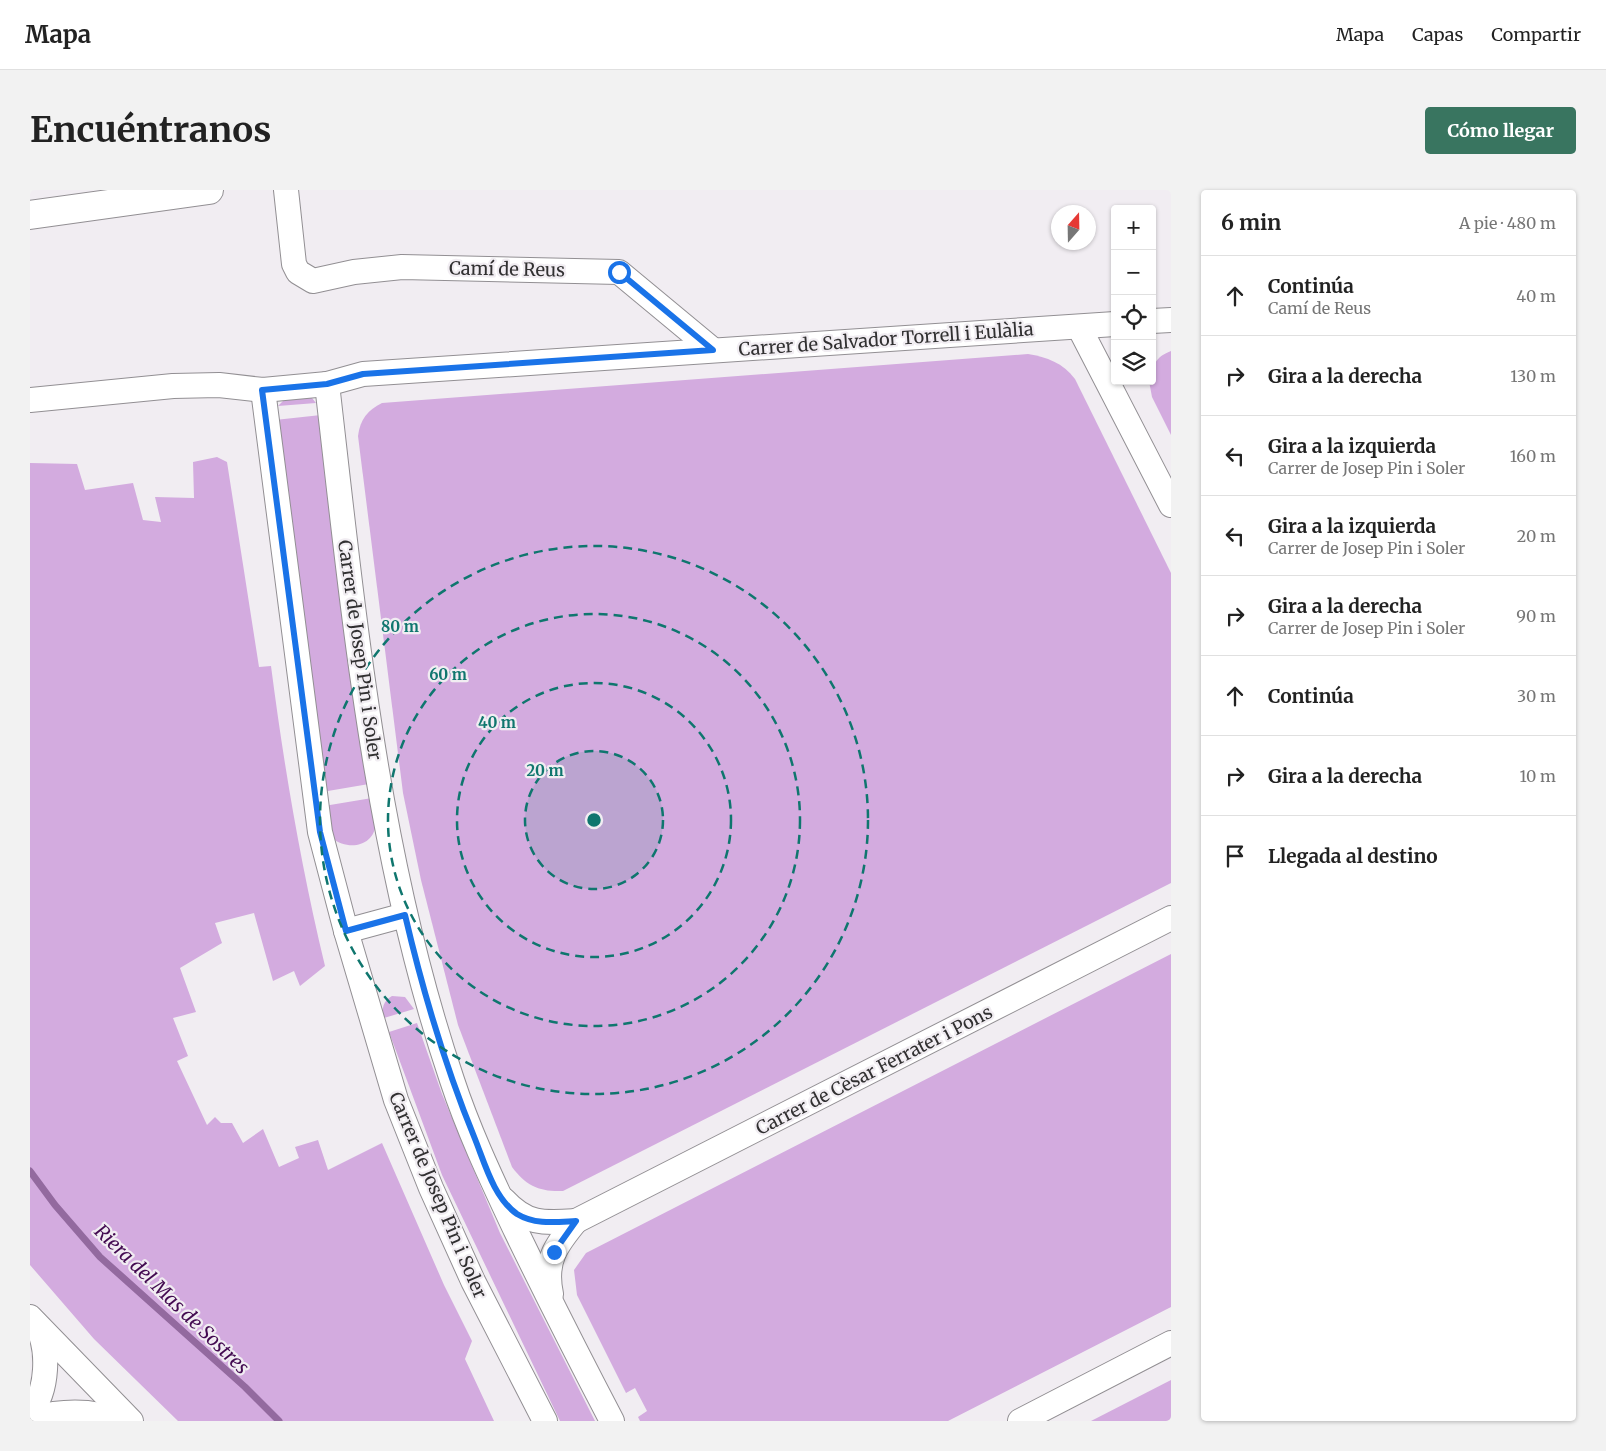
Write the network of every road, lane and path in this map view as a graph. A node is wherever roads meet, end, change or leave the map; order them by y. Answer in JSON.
{"nodes":[{"id":1,"x":209,"y":190,"type":"edge"},
{"id":2,"x":286,"y":190,"type":"edge"},
{"id":3,"x":30,"y":215,"type":"edge"},
{"id":4,"x":1171,"y":320,"type":"edge"},
{"id":5,"x":1156,"y":321,"type":"edge"},
{"id":6,"x":1111,"y":324,"type":"edge"},
{"id":7,"x":1080,"y":327,"type":"junction"},
{"id":8,"x":713,"y":350,"type":"junction"},
{"id":9,"x":327,"y":384,"type":"junction"},
{"id":10,"x":262,"y":390,"type":"junction"},
{"id":11,"x":30,"y":400,"type":"edge"},
{"id":12,"x":1171,"y":505,"type":"edge"},
{"id":13,"x":405,"y":915,"type":"junction"},
{"id":14,"x":1171,"y":918,"type":"edge"},
{"id":15,"x":346,"y":931,"type":"junction"},
{"id":16,"x":498,"y":1193,"type":"junction"},
{"id":17,"x":576,"y":1221,"type":"junction"},
{"id":18,"x":555,"y":1310,"type":"junction"},
{"id":19,"x":32,"y":1319,"type":"edge"},
{"id":20,"x":1171,"y":1343,"type":"edge"},
{"id":21,"x":30,"y":1413,"type":"edge"},
{"id":22,"x":30,"y":1419,"type":"edge"},
{"id":23,"x":119,"y":1421,"type":"edge"},
{"id":24,"x":131,"y":1421,"type":"edge"},
{"id":25,"x":545,"y":1421,"type":"edge"},
{"id":26,"x":612,"y":1421,"type":"edge"},
{"id":27,"x":1020,"y":1421,"type":"edge"}],
"edges":[{"from":1,"to":3,"type":"highway"},
{"from":2,"to":8,"type":"street","name":"Camí de Reus"},
{"from":4,"to":5,"type":"street"},
{"from":6,"to":7,"type":"street","name":"Carrer de Salvador Torrell i Eulàlia"},
{"from":7,"to":8,"type":"street","name":"Carrer de Salvador Torrell i Eulàlia"},
{"from":7,"to":12,"type":"street"},
{"from":8,"to":9,"type":"street","name":"Carrer de Salvador Torrell i Eulàlia"},
{"from":9,"to":10,"type":"street","name":"Carrer de Salvador Torrell i Eulàlia"},
{"from":9,"to":13,"type":"street","name":"Carrer de Josep Pin i Soler"},
{"from":10,"to":11,"type":"street","name":"Carrer de Salvador Torrell i Eulàlia"},
{"from":10,"to":15,"type":"street","name":"Carrer de Josep Pin i Soler"},
{"from":13,"to":15,"type":"street"},
{"from":13,"to":16,"type":"street","name":"Carrer de Josep Pin i Soler"},
{"from":14,"to":17,"type":"street","name":"Carrer de Cèsar Ferrater i Pons"},
{"from":15,"to":25,"type":"street","name":"Carrer de Josep Pin i Soler"},
{"from":16,"to":17,"type":"street","name":"Carrer de Cèsar Ferrater i Pons"},
{"from":16,"to":18,"type":"street","name":"Carrer de Josep Pin i Soler"},
{"from":17,"to":18,"type":"street","name":"Carrer de Cèsar Ferrater i Pons"},
{"from":18,"to":26,"type":"street","name":"Carrer de Josep Pin i Soler"},
{"from":19,"to":21,"type":"street"},
{"from":19,"to":24,"type":"street"},
{"from":20,"to":27,"type":"street"},
{"from":22,"to":23,"type":"street"}]}
